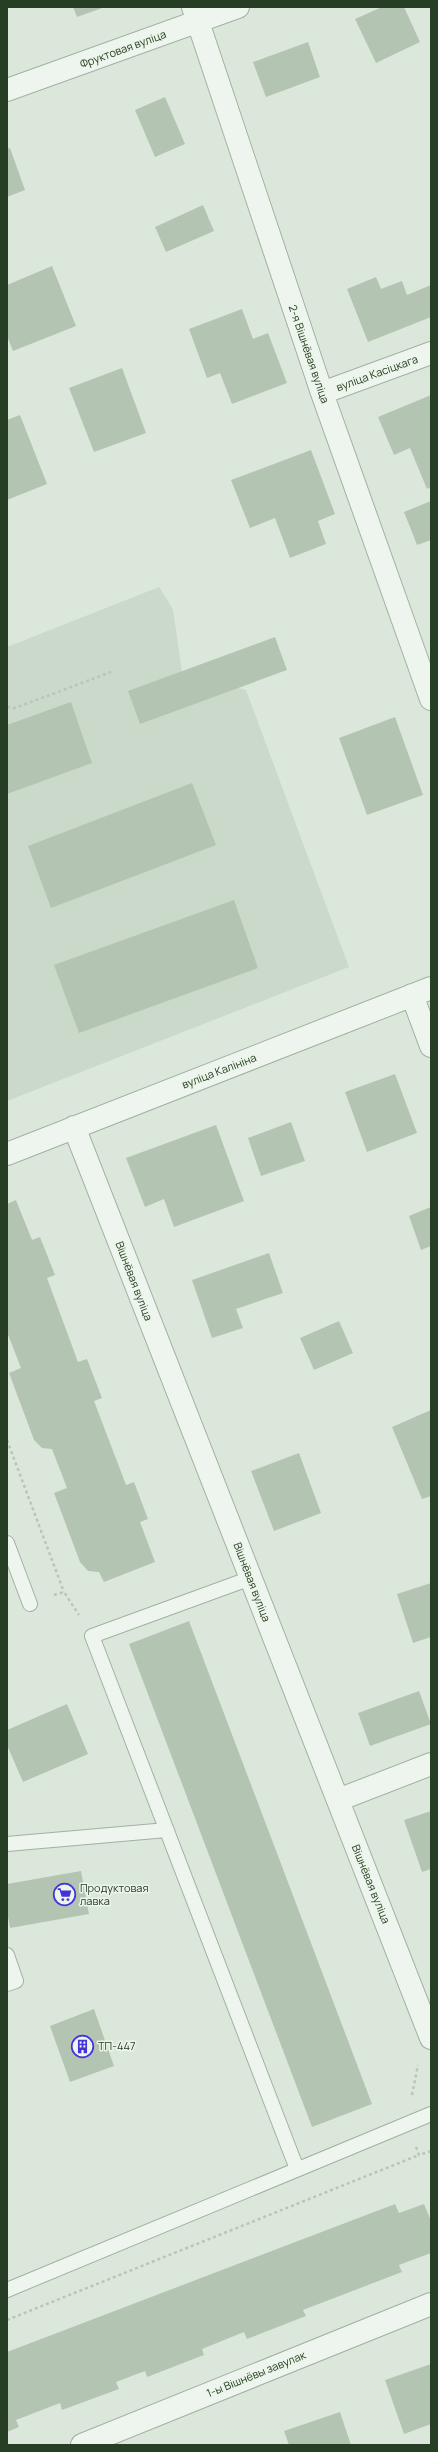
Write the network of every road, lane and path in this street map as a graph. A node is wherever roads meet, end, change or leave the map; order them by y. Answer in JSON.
{"nodes":[{"id":1,"x":238,"y":7,"type":"edge"},
{"id":2,"x":196,"y":14,"type":"edge"},
{"id":3,"x":7,"y":90,"type":"edge"},
{"id":4,"x":431,"y":353,"type":"edge"},
{"id":5,"x":322,"y":393,"type":"junction"},
{"id":6,"x":112,"y":672,"type":"dead end"},
{"id":7,"x":431,"y":699,"type":"edge"},
{"id":8,"x":7,"y":707,"type":"edge"},
{"id":9,"x":422,"y":991,"type":"edge"},
{"id":10,"x":431,"y":1046,"type":"edge"},
{"id":11,"x":74,"y":1127,"type":"junction"},
{"id":12,"x":7,"y":1154,"type":"edge"},
{"id":13,"x":7,"y":1440,"type":"edge"},
{"id":14,"x":7,"y":1543,"type":"edge"},
{"id":15,"x":251,"y":1578,"type":"junction"},
{"id":16,"x":64,"y":1592,"type":"junction"},
{"id":17,"x":30,"y":1604,"type":"joint"},
{"id":18,"x":92,"y":1636,"type":"junction"},
{"id":19,"x":431,"y":1764,"type":"edge"},
{"id":20,"x":338,"y":1800,"type":"junction"},
{"id":21,"x":167,"y":1830,"type":"junction"},
{"id":22,"x":7,"y":1844,"type":"edge"},
{"id":23,"x":7,"y":1955,"type":"edge"},
{"id":24,"x":7,"y":1984,"type":"edge"},
{"id":25,"x":423,"y":1991,"type":"edge"},
{"id":26,"x":431,"y":2038,"type":"edge"},
{"id":27,"x":431,"y":2114,"type":"edge"},
{"id":28,"x":419,"y":2155,"type":"dead end"},
{"id":29,"x":298,"y":2169,"type":"junction"},
{"id":30,"x":7,"y":2290,"type":"edge"},
{"id":31,"x":431,"y":2304,"type":"edge"},
{"id":32,"x":7,"y":2320,"type":"edge"},
{"id":33,"x":82,"y":2445,"type":"edge"}],
"edges":[{"from":1,"to":2,"type":"street","name":"Фруктовая вуліца"},
{"from":2,"to":3,"type":"street","name":"Фруктовая вуліца"},
{"from":2,"to":5,"type":"street","name":"2-я Вішнёвая вуліца"},
{"from":4,"to":5,"type":"street","name":"вуліца Касіцкага"},
{"from":5,"to":7,"type":"street","name":"2-я Вішнёвая вуліца"},
{"from":6,"to":8,"type":"path"},
{"from":9,"to":10,"type":"street"},
{"from":9,"to":11,"type":"street","name":"вуліца Калініна"},
{"from":11,"to":12,"type":"street","name":"вуліца Калініна"},
{"from":11,"to":15,"type":"street","name":"Вішнёвая вуліца"},
{"from":13,"to":16,"type":"path"},
{"from":14,"to":17,"type":"lane"},
{"from":15,"to":18,"type":"lane"},
{"from":15,"to":20,"type":"street","name":"Вішнёвая вуліца"},
{"from":16,"to":17,"type":"path"},
{"from":16,"to":18,"type":"path"},
{"from":18,"to":21,"type":"lane"},
{"from":19,"to":20,"type":"street"},
{"from":20,"to":25,"type":"street","name":"Вішнёвая вуліца"},
{"from":21,"to":22,"type":"lane"},
{"from":21,"to":29,"type":"lane"},
{"from":23,"to":24,"type":"lane"},
{"from":25,"to":26,"type":"street","name":"Вішнёвая вуліца"},
{"from":27,"to":29,"type":"lane"},
{"from":28,"to":32,"type":"path"},
{"from":29,"to":30,"type":"lane"},
{"from":31,"to":33,"type":"street","name":"1-ы Вішнёвы завулак"}]}
